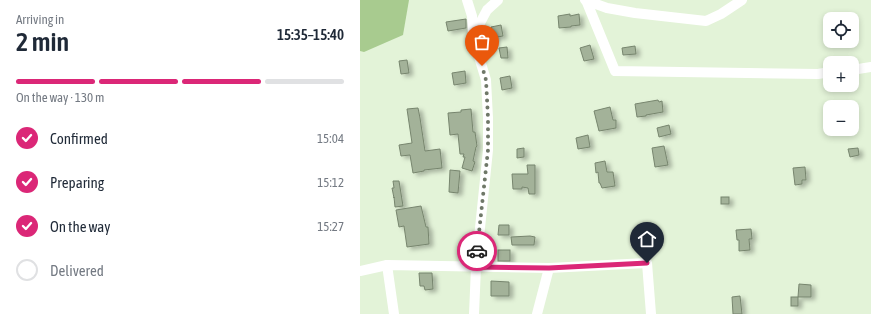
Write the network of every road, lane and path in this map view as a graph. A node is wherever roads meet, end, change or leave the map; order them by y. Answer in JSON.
{"nodes":[{"id":1,"x":467,"y":0,"type":"edge"},
{"id":2,"x":498,"y":0,"type":"edge"},
{"id":3,"x":585,"y":0,"type":"edge"},
{"id":4,"x":742,"y":0,"type":"edge"},
{"id":5,"x":473,"y":37,"type":"junction"},
{"id":6,"x":871,"y":67,"type":"edge"},
{"id":7,"x":859,"y":69,"type":"edge"},
{"id":8,"x":823,"y":73,"type":"edge"},
{"id":9,"x":387,"y":265,"type":"junction"},
{"id":10,"x":476,"y":267,"type":"junction"},
{"id":11,"x":549,"y":268,"type":"junction"},
{"id":12,"x":360,"y":271,"type":"edge"},
{"id":13,"x":394,"y":314,"type":"edge"},
{"id":14,"x":474,"y":314,"type":"edge"},
{"id":15,"x":537,"y":314,"type":"edge"},
{"id":16,"x":651,"y":314,"type":"edge"}],
"edges":[{"from":1,"to":5,"type":"street"},
{"from":2,"to":5,"type":"street"},
{"from":3,"to":4,"type":"street"},
{"from":3,"to":8,"type":"street"},
{"from":5,"to":10,"type":"street"},
{"from":6,"to":7,"type":"street"},
{"from":9,"to":10,"type":"street"},
{"from":9,"to":12,"type":"street"},
{"from":9,"to":13,"type":"street"},
{"from":10,"to":11,"type":"street"},
{"from":10,"to":14,"type":"street"},
{"from":11,"to":15,"type":"street"},
{"from":11,"to":16,"type":"street"}]}
